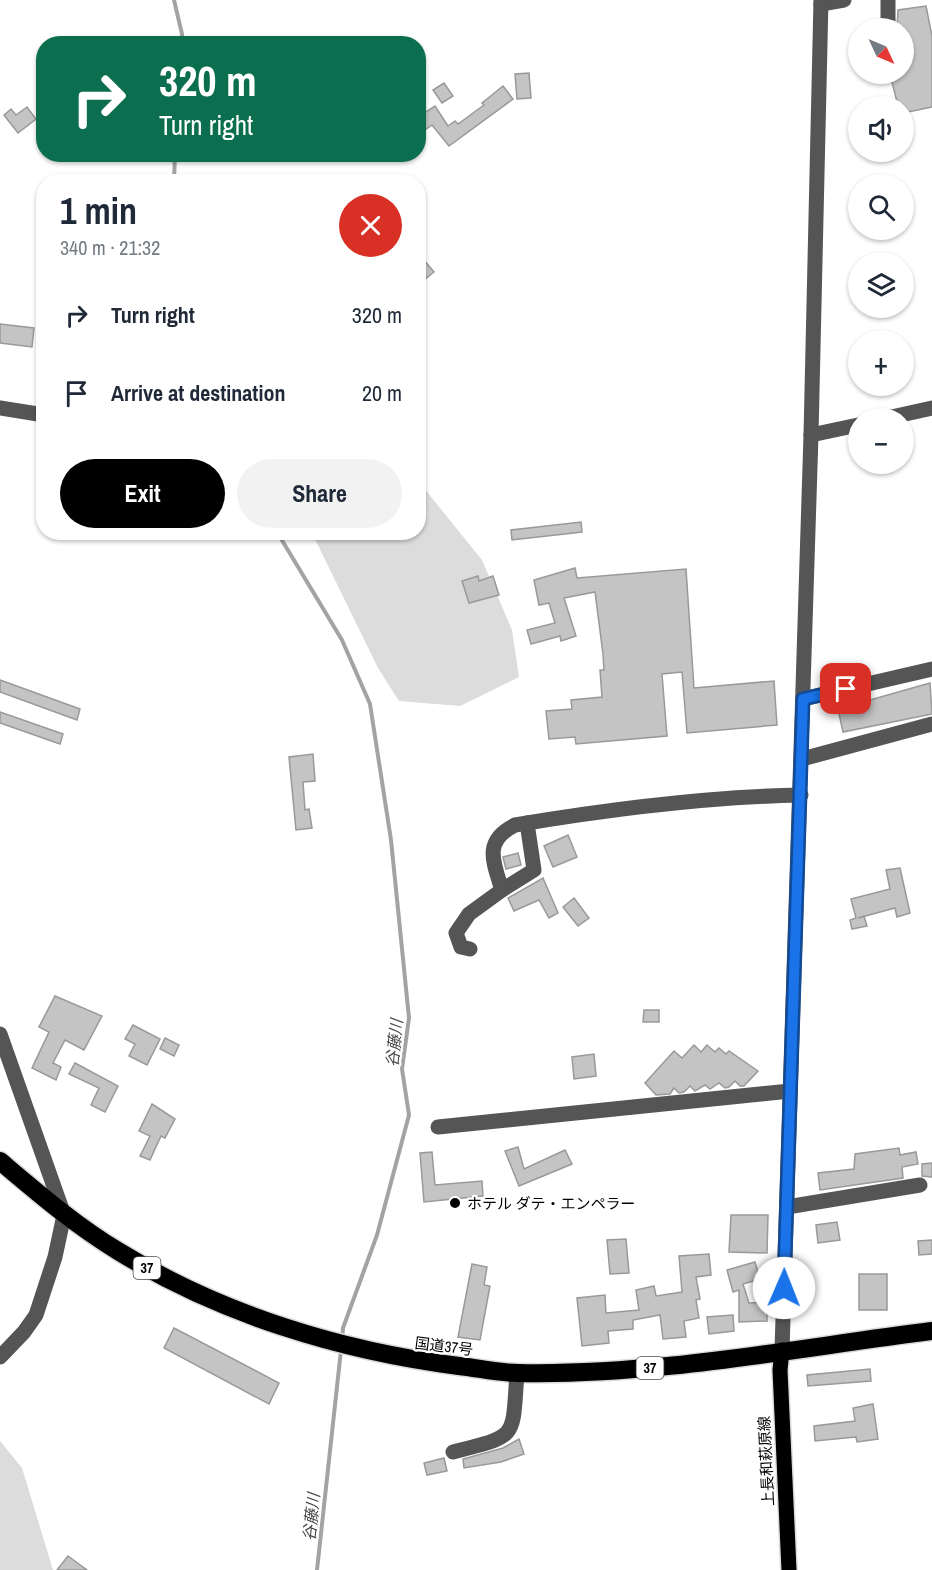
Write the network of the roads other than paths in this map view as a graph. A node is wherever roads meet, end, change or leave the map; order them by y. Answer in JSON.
{"nodes":[{"id":1,"x":844,"y":0,"type":"edge"},
{"id":2,"x":888,"y":0,"type":"edge"},
{"id":3,"x":821,"y":2,"type":"edge"},
{"id":4,"x":888,"y":18,"type":"edge"},
{"id":5,"x":0,"y":408,"type":"edge"},
{"id":6,"x":932,"y":408,"type":"edge"},
{"id":7,"x":914,"y":412,"type":"edge"},
{"id":8,"x":36,"y":414,"type":"edge"},
{"id":9,"x":848,"y":427,"type":"edge"},
{"id":10,"x":811,"y":435,"type":"junction"},
{"id":11,"x":932,"y":669,"type":"edge"},
{"id":12,"x":803,"y":699,"type":"junction"},
{"id":13,"x":932,"y":724,"type":"edge"},
{"id":14,"x":802,"y":759,"type":"junction"},
{"id":15,"x":801,"y":795,"type":"junction"},
{"id":16,"x":526,"y":824,"type":"junction"},
{"id":17,"x":502,"y":890,"type":"junction"},
{"id":18,"x":471,"y":949,"type":"dead end"},
{"id":19,"x":0,"y":1034,"type":"edge"},
{"id":20,"x":790,"y":1091,"type":"junction"},
{"id":21,"x":438,"y":1127,"type":"dead end"},
{"id":22,"x":0,"y":1161,"type":"edge"},
{"id":23,"x":920,"y":1185,"type":"dead end"},
{"id":24,"x":787,"y":1207,"type":"junction"},
{"id":25,"x":64,"y":1215,"type":"junction"},
{"id":26,"x":932,"y":1331,"type":"edge"},
{"id":27,"x":782,"y":1350,"type":"junction"},
{"id":28,"x":0,"y":1357,"type":"edge"},
{"id":29,"x":517,"y":1373,"type":"junction"},
{"id":30,"x":453,"y":1452,"type":"dead end"},
{"id":31,"x":789,"y":1570,"type":"edge"}],
"edges":[{"from":1,"to":3,"type":"street"},
{"from":2,"to":4,"type":"street"},
{"from":3,"to":10,"type":"street"},
{"from":5,"to":8,"type":"street"},
{"from":6,"to":7,"type":"street"},
{"from":9,"to":10,"type":"street"},
{"from":10,"to":12,"type":"street"},
{"from":11,"to":12,"type":"street"},
{"from":12,"to":14,"type":"street"},
{"from":13,"to":14,"type":"street"},
{"from":14,"to":15,"type":"street"},
{"from":15,"to":16,"type":"street"},
{"from":15,"to":20,"type":"street"},
{"from":16,"to":17,"type":"street"},
{"from":16,"to":17,"type":"street"},
{"from":17,"to":18,"type":"street"},
{"from":19,"to":25,"type":"street"},
{"from":20,"to":21,"type":"street"},
{"from":20,"to":24,"type":"street"},
{"from":22,"to":25,"type":"highway","name":"国道37号","number":"37"},
{"from":23,"to":24,"type":"street"},
{"from":24,"to":27,"type":"street"},
{"from":25,"to":28,"type":"street"},
{"from":25,"to":29,"type":"highway","name":"国道37号","number":"37"},
{"from":26,"to":27,"type":"highway","name":"国道37号","number":"37"},
{"from":27,"to":29,"type":"highway","name":"国道37号","number":"37"},
{"from":27,"to":31,"type":"main road","name":"上長和萩原線"},
{"from":29,"to":30,"type":"street"}]}
